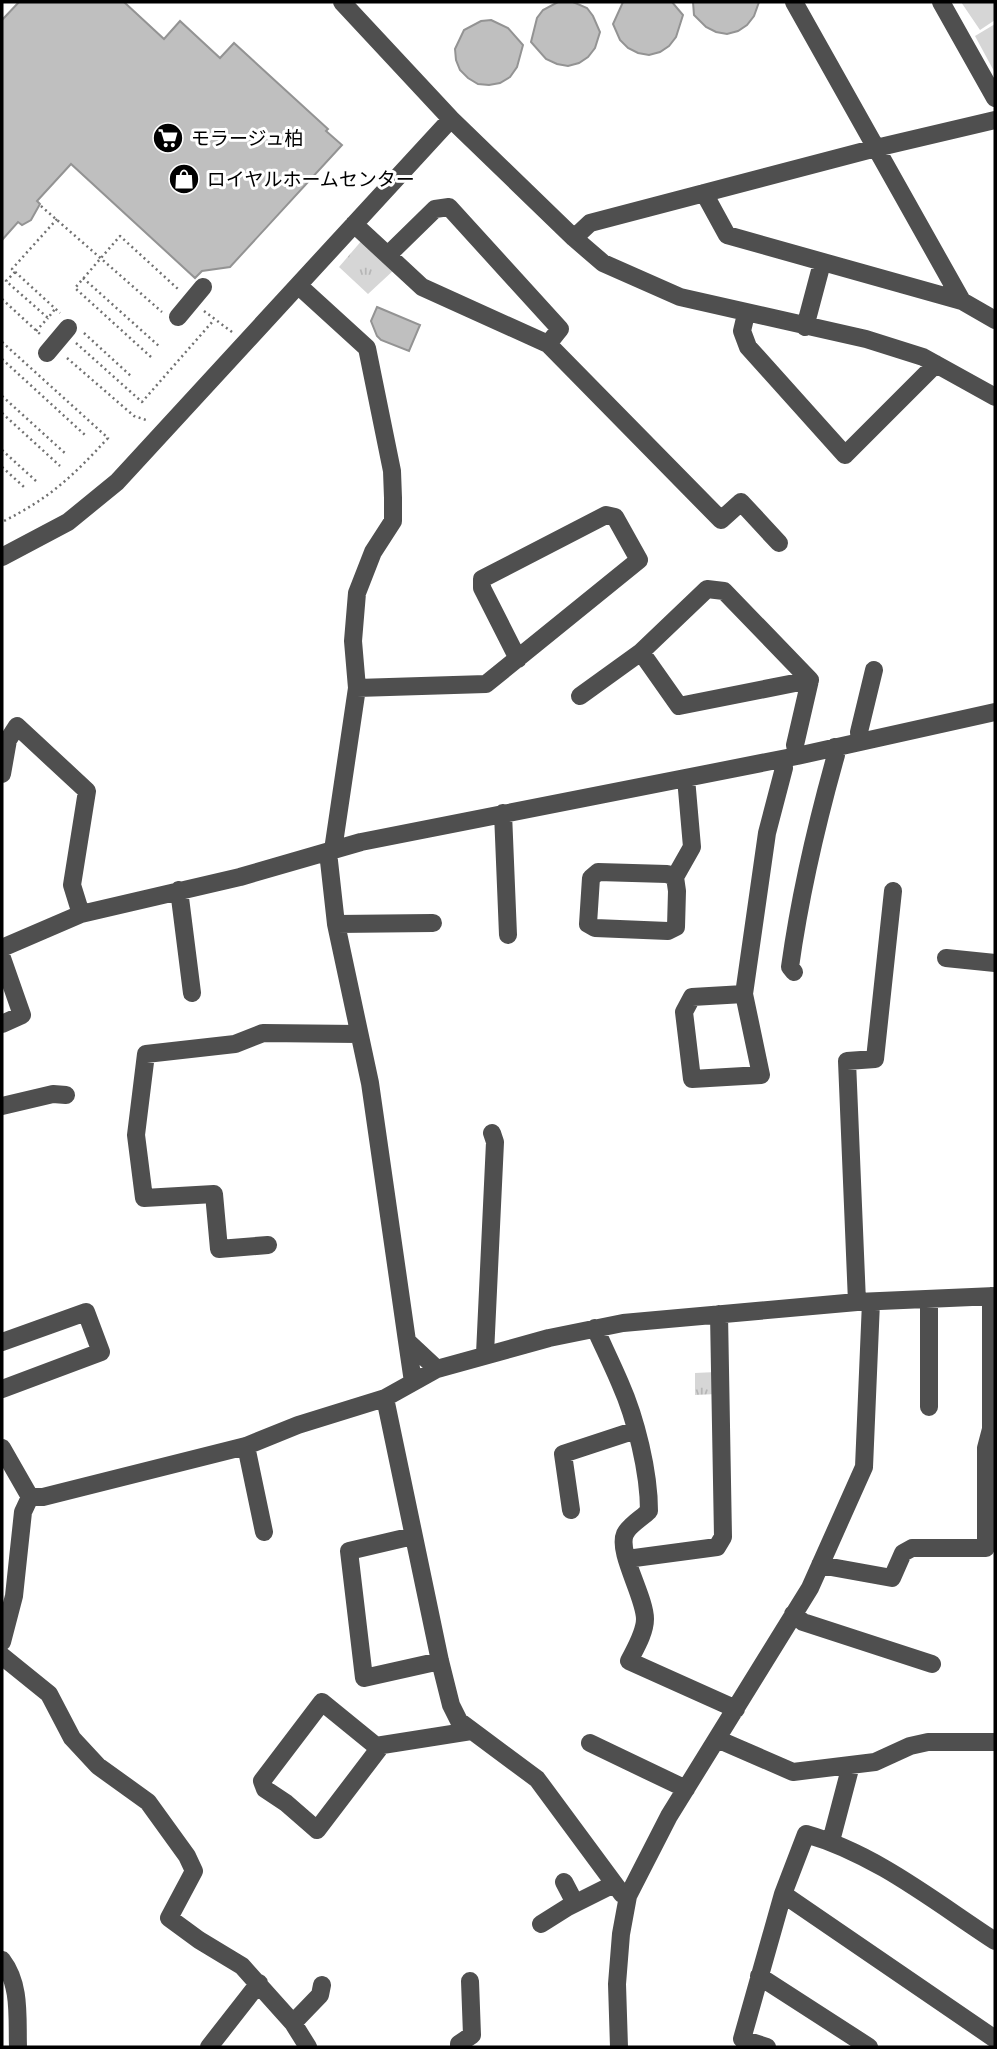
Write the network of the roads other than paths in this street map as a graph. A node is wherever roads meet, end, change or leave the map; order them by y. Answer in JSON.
{"nodes":[{"id":1,"x":342,"y":2,"type":"edge"},
{"id":2,"x":794,"y":2,"type":"edge"},
{"id":3,"x":941,"y":2,"type":"edge"},
{"id":4,"x":995,"y":98,"type":"edge"},
{"id":5,"x":451,"y":118,"type":"junction"},
{"id":6,"x":995,"y":120,"type":"edge"},
{"id":7,"x":876,"y":148,"type":"junction"},
{"id":8,"x":704,"y":193,"type":"junction"},
{"id":9,"x":354,"y":224,"type":"junction"},
{"id":10,"x":574,"y":238,"type":"junction"},
{"id":11,"x":388,"y":255,"type":"junction"},
{"id":12,"x":822,"y":263,"type":"junction"},
{"id":13,"x":299,"y":286,"type":"junction"},
{"id":14,"x":197,"y":294,"type":"road end"},
{"id":15,"x":962,"y":301,"type":"junction"},
{"id":16,"x":746,"y":314,"type":"junction"},
{"id":17,"x":174,"y":318,"type":"road end"},
{"id":18,"x":995,"y":320,"type":"edge"},
{"id":19,"x":805,"y":327,"type":"junction"},
{"id":20,"x":70,"y":328,"type":"road end"},
{"id":21,"x":548,"y":344,"type":"junction"},
{"id":22,"x":50,"y":349,"type":"road end"},
{"id":23,"x":936,"y":364,"type":"junction"},
{"id":24,"x":995,"y":397,"type":"edge"},
{"id":25,"x":779,"y":543,"type":"dead end"},
{"id":26,"x":2,"y":557,"type":"edge"},
{"id":27,"x":641,"y":652,"type":"junction"},
{"id":28,"x":518,"y":659,"type":"junction"},
{"id":29,"x":874,"y":670,"type":"dead end"},
{"id":30,"x":810,"y":680,"type":"junction"},
{"id":31,"x":357,"y":688,"type":"junction"},
{"id":32,"x":580,"y":696,"type":"dead end"},
{"id":33,"x":995,"y":712,"type":"edge"},
{"id":34,"x":860,"y":741,"type":"junction"},
{"id":35,"x":835,"y":747,"type":"junction"},
{"id":36,"x":790,"y":757,"type":"junction"},
{"id":37,"x":2,"y":774,"type":"edge"},
{"id":38,"x":687,"y":778,"type":"junction"},
{"id":39,"x":503,"y":813,"type":"junction"},
{"id":40,"x":331,"y":851,"type":"junction"},
{"id":41,"x":675,"y":877,"type":"junction"},
{"id":42,"x":179,"y":890,"type":"junction"},
{"id":43,"x":893,"y":891,"type":"dead end"},
{"id":44,"x":81,"y":914,"type":"junction"},
{"id":45,"x":433,"y":923,"type":"dead end"},
{"id":46,"x":336,"y":924,"type":"junction"},
{"id":47,"x":508,"y":935,"type":"dead end"},
{"id":48,"x":2,"y":948,"type":"edge"},
{"id":49,"x":2,"y":958,"type":"edge"},
{"id":50,"x":946,"y":958,"type":"dead end"},
{"id":51,"x":995,"y":963,"type":"edge"},
{"id":52,"x":794,"y":972,"type":"dead end"},
{"id":53,"x":192,"y":993,"type":"dead end"},
{"id":54,"x":744,"y":994,"type":"junction"},
{"id":55,"x":2,"y":1024,"type":"edge"},
{"id":56,"x":358,"y":1034,"type":"junction"},
{"id":57,"x":66,"y":1096,"type":"dead end"},
{"id":58,"x":2,"y":1107,"type":"edge"},
{"id":59,"x":492,"y":1133,"type":"dead end"},
{"id":60,"x":268,"y":1245,"type":"dead end"},
{"id":61,"x":993,"y":1296,"type":"edge"},
{"id":62,"x":929,"y":1299,"type":"junction"},
{"id":63,"x":864,"y":1302,"type":"junction"},
{"id":64,"x":719,"y":1314,"type":"junction"},
{"id":65,"x":595,"y":1328,"type":"junction"},
{"id":66,"x":407,"y":1341,"type":"junction"},
{"id":67,"x":2,"y":1342,"type":"edge"},
{"id":68,"x":485,"y":1354,"type":"junction"},
{"id":69,"x":437,"y":1369,"type":"junction"},
{"id":70,"x":413,"y":1382,"type":"junction"},
{"id":71,"x":2,"y":1389,"type":"edge"},
{"id":72,"x":385,"y":1398,"type":"junction"},
{"id":73,"x":929,"y":1407,"type":"dead end"},
{"id":74,"x":636,"y":1430,"type":"junction"},
{"id":75,"x":246,"y":1446,"type":"junction"},
{"id":76,"x":2,"y":1448,"type":"edge"},
{"id":77,"x":30,"y":1497,"type":"junction"},
{"id":78,"x":571,"y":1510,"type":"dead end"},
{"id":79,"x":264,"y":1532,"type":"dead end"},
{"id":80,"x":414,"y":1536,"type":"junction"},
{"id":81,"x":627,"y":1559,"type":"junction"},
{"id":82,"x":820,"y":1565,"type":"junction"},
{"id":83,"x":793,"y":1614,"type":"junction"},
{"id":84,"x":2,"y":1642,"type":"edge"},
{"id":85,"x":2,"y":1656,"type":"edge"},
{"id":86,"x":440,"y":1661,"type":"junction"},
{"id":87,"x":932,"y":1664,"type":"dead end"},
{"id":88,"x":736,"y":1709,"type":"junction"},
{"id":89,"x":471,"y":1731,"type":"junction"},
{"id":90,"x":717,"y":1739,"type":"junction"},
{"id":91,"x":995,"y":1742,"type":"edge"},
{"id":92,"x":590,"y":1743,"type":"dead end"},
{"id":93,"x":381,"y":1745,"type":"junction"},
{"id":94,"x":851,"y":1765,"type":"junction"},
{"id":95,"x":686,"y":1789,"type":"junction"},
{"id":96,"x":831,"y":1841,"type":"junction"},
{"id":97,"x":564,"y":1882,"type":"dead end"},
{"id":98,"x":614,"y":1884,"type":"junction"},
{"id":99,"x":783,"y":1894,"type":"junction"},
{"id":100,"x":628,"y":1896,"type":"junction"},
{"id":101,"x":575,"y":1903,"type":"junction"},
{"id":102,"x":541,"y":1924,"type":"dead end"},
{"id":103,"x":995,"y":1941,"type":"edge"},
{"id":104,"x":2,"y":1960,"type":"edge"},
{"id":105,"x":758,"y":1976,"type":"junction"},
{"id":106,"x":470,"y":1981,"type":"dead end"},
{"id":107,"x":259,"y":1983,"type":"junction"},
{"id":108,"x":322,"y":1984,"type":"dead end"},
{"id":109,"x":293,"y":2023,"type":"junction"},
{"id":110,"x":995,"y":2039,"type":"edge"},
{"id":111,"x":18,"y":2047,"type":"edge"},
{"id":112,"x":209,"y":2047,"type":"edge"},
{"id":113,"x":307,"y":2047,"type":"edge"},
{"id":114,"x":460,"y":2047,"type":"edge"},
{"id":115,"x":619,"y":2047,"type":"edge"},
{"id":116,"x":768,"y":2047,"type":"edge"},
{"id":117,"x":869,"y":2047,"type":"edge"}],
"edges":[{"from":1,"to":5,"type":"street"},
{"from":2,"to":7,"type":"street"},
{"from":3,"to":4,"type":"street"},
{"from":5,"to":9,"type":"street"},
{"from":5,"to":10,"type":"street"},
{"from":6,"to":7,"type":"street"},
{"from":7,"to":8,"type":"street"},
{"from":7,"to":15,"type":"street"},
{"from":8,"to":10,"type":"street"},
{"from":8,"to":12,"type":"street"},
{"from":9,"to":11,"type":"street"},
{"from":9,"to":13,"type":"street"},
{"from":10,"to":16,"type":"street"},
{"from":11,"to":21,"type":"street"},
{"from":11,"to":21,"type":"street"},
{"from":12,"to":15,"type":"street"},
{"from":12,"to":19,"type":"street"},
{"from":13,"to":26,"type":"street"},
{"from":13,"to":31,"type":"street"},
{"from":14,"to":17,"type":"street"},
{"from":15,"to":18,"type":"street"},
{"from":16,"to":19,"type":"street"},
{"from":16,"to":23,"type":"street"},
{"from":19,"to":23,"type":"street"},
{"from":20,"to":22,"type":"street"},
{"from":21,"to":25,"type":"street"},
{"from":23,"to":24,"type":"street"},
{"from":27,"to":30,"type":"street"},
{"from":27,"to":30,"type":"street"},
{"from":27,"to":32,"type":"street"},
{"from":28,"to":28,"type":"street"},
{"from":28,"to":31,"type":"street"},
{"from":29,"to":34,"type":"street"},
{"from":30,"to":36,"type":"street"},
{"from":31,"to":40,"type":"street"},
{"from":33,"to":34,"type":"street"},
{"from":34,"to":35,"type":"street"},
{"from":35,"to":36,"type":"street"},
{"from":35,"to":52,"type":"street"},
{"from":36,"to":38,"type":"street"},
{"from":36,"to":54,"type":"street"},
{"from":37,"to":44,"type":"street"},
{"from":38,"to":39,"type":"street"},
{"from":38,"to":41,"type":"street"},
{"from":39,"to":40,"type":"street"},
{"from":39,"to":47,"type":"street"},
{"from":40,"to":42,"type":"street"},
{"from":40,"to":46,"type":"street"},
{"from":41,"to":41,"type":"street"},
{"from":42,"to":44,"type":"street"},
{"from":42,"to":53,"type":"street"},
{"from":43,"to":63,"type":"street"},
{"from":44,"to":48,"type":"street"},
{"from":45,"to":46,"type":"street"},
{"from":46,"to":56,"type":"street"},
{"from":49,"to":55,"type":"street"},
{"from":50,"to":51,"type":"street"},
{"from":54,"to":54,"type":"street"},
{"from":56,"to":60,"type":"street"},
{"from":56,"to":66,"type":"street"},
{"from":57,"to":58,"type":"street"},
{"from":59,"to":68,"type":"street"},
{"from":61,"to":62,"type":"street"},
{"from":61,"to":82,"type":"street"},
{"from":62,"to":63,"type":"street"},
{"from":62,"to":73,"type":"street"},
{"from":63,"to":64,"type":"street"},
{"from":63,"to":82,"type":"street"},
{"from":64,"to":65,"type":"street"},
{"from":64,"to":81,"type":"street"},
{"from":65,"to":68,"type":"street"},
{"from":65,"to":74,"type":"street"},
{"from":66,"to":69,"type":"street"},
{"from":66,"to":70,"type":"street"},
{"from":67,"to":71,"type":"street"},
{"from":68,"to":69,"type":"street"},
{"from":69,"to":70,"type":"street"},
{"from":70,"to":72,"type":"street"},
{"from":72,"to":75,"type":"street"},
{"from":72,"to":80,"type":"street"},
{"from":74,"to":78,"type":"street"},
{"from":74,"to":81,"type":"street"},
{"from":75,"to":77,"type":"street"},
{"from":75,"to":79,"type":"street"},
{"from":76,"to":77,"type":"street"},
{"from":77,"to":84,"type":"street"},
{"from":80,"to":86,"type":"street"},
{"from":80,"to":86,"type":"street"},
{"from":81,"to":88,"type":"street"},
{"from":82,"to":83,"type":"street"},
{"from":83,"to":87,"type":"street"},
{"from":83,"to":88,"type":"street"},
{"from":85,"to":107,"type":"street"},
{"from":86,"to":89,"type":"street"},
{"from":88,"to":90,"type":"street"},
{"from":89,"to":93,"type":"street"},
{"from":89,"to":98,"type":"street"},
{"from":90,"to":94,"type":"street"},
{"from":90,"to":95,"type":"street"},
{"from":91,"to":94,"type":"street"},
{"from":92,"to":95,"type":"street"},
{"from":93,"to":93,"type":"street"},
{"from":94,"to":96,"type":"street"},
{"from":95,"to":100,"type":"street"},
{"from":96,"to":99,"type":"street"},
{"from":96,"to":103,"type":"street"},
{"from":97,"to":101,"type":"street"},
{"from":98,"to":100,"type":"street"},
{"from":98,"to":101,"type":"street"},
{"from":99,"to":105,"type":"street"},
{"from":99,"to":110,"type":"street"},
{"from":100,"to":115,"type":"street"},
{"from":101,"to":102,"type":"street"},
{"from":104,"to":111,"type":"street"},
{"from":105,"to":116,"type":"street"},
{"from":105,"to":117,"type":"street"},
{"from":106,"to":114,"type":"street"},
{"from":107,"to":109,"type":"street"},
{"from":107,"to":112,"type":"street"},
{"from":108,"to":109,"type":"street"},
{"from":109,"to":113,"type":"street"}]}
